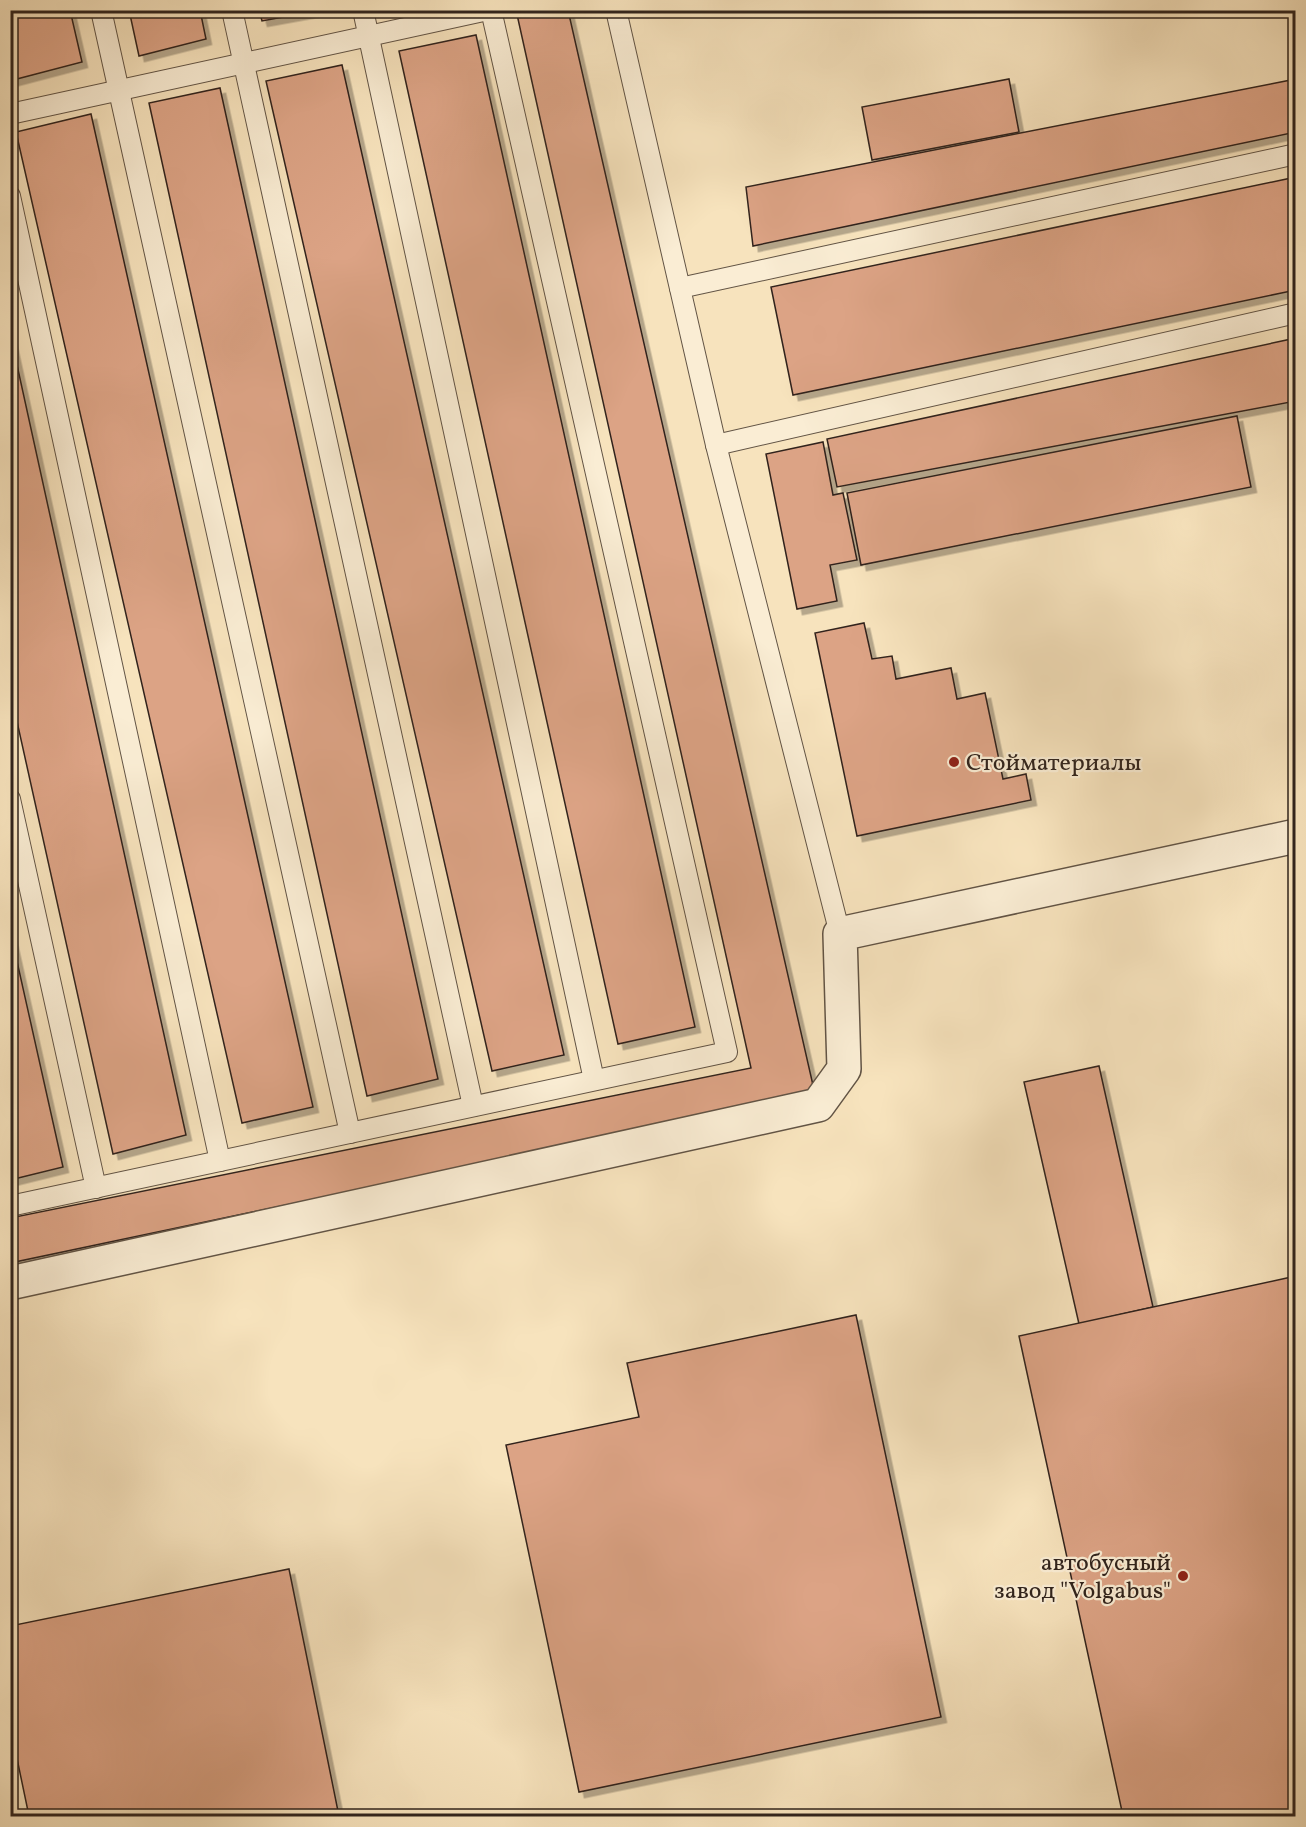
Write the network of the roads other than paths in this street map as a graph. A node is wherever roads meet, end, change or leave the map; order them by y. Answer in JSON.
{"nodes":[{"id":1,"x":101,"y":10,"type":"edge"},
{"id":2,"x":232,"y":10,"type":"edge"},
{"id":3,"x":363,"y":10,"type":"edge"},
{"id":4,"x":490,"y":10,"type":"edge"},
{"id":5,"x":616,"y":10,"type":"edge"},
{"id":6,"x":369,"y":36,"type":"junction"},
{"id":7,"x":243,"y":64,"type":"junction"},
{"id":8,"x":119,"y":91,"type":"junction"},
{"id":9,"x":10,"y":114,"type":"edge"},
{"id":10,"x":1296,"y":154,"type":"edge"},
{"id":11,"x":10,"y":196,"type":"edge"},
{"id":12,"x":680,"y":288,"type":"junction"},
{"id":13,"x":1296,"y":314,"type":"edge"},
{"id":14,"x":716,"y":445,"type":"junction"},
{"id":15,"x":10,"y":799,"type":"edge"},
{"id":16,"x":1296,"y":836,"type":"edge"},
{"id":17,"x":840,"y":934,"type":"junction"},
{"id":18,"x":594,"y":1080,"type":"junction"},
{"id":19,"x":473,"y":1106,"type":"junction"},
{"id":20,"x":350,"y":1133,"type":"junction"},
{"id":21,"x":220,"y":1161,"type":"junction"},
{"id":22,"x":96,"y":1188,"type":"junction"},
{"id":23,"x":10,"y":1206,"type":"edge"},
{"id":24,"x":10,"y":1282,"type":"edge"}],
"edges":[{"from":1,"to":8,"type":"lane"},
{"from":2,"to":7,"type":"lane"},
{"from":3,"to":6,"type":"lane"},
{"from":4,"to":6,"type":"lane"},
{"from":4,"to":18,"type":"lane"},
{"from":5,"to":12,"type":"lane"},
{"from":6,"to":7,"type":"lane"},
{"from":6,"to":18,"type":"lane"},
{"from":7,"to":8,"type":"lane"},
{"from":7,"to":19,"type":"lane"},
{"from":8,"to":9,"type":"lane"},
{"from":8,"to":20,"type":"lane"},
{"from":10,"to":12,"type":"lane"},
{"from":11,"to":21,"type":"lane"},
{"from":12,"to":14,"type":"lane"},
{"from":13,"to":14,"type":"lane"},
{"from":14,"to":17,"type":"lane"},
{"from":15,"to":22,"type":"lane"},
{"from":16,"to":17,"type":"street"},
{"from":17,"to":24,"type":"street"},
{"from":18,"to":19,"type":"lane"},
{"from":19,"to":20,"type":"lane"},
{"from":20,"to":21,"type":"lane"},
{"from":21,"to":22,"type":"lane"},
{"from":22,"to":23,"type":"lane"}]}
